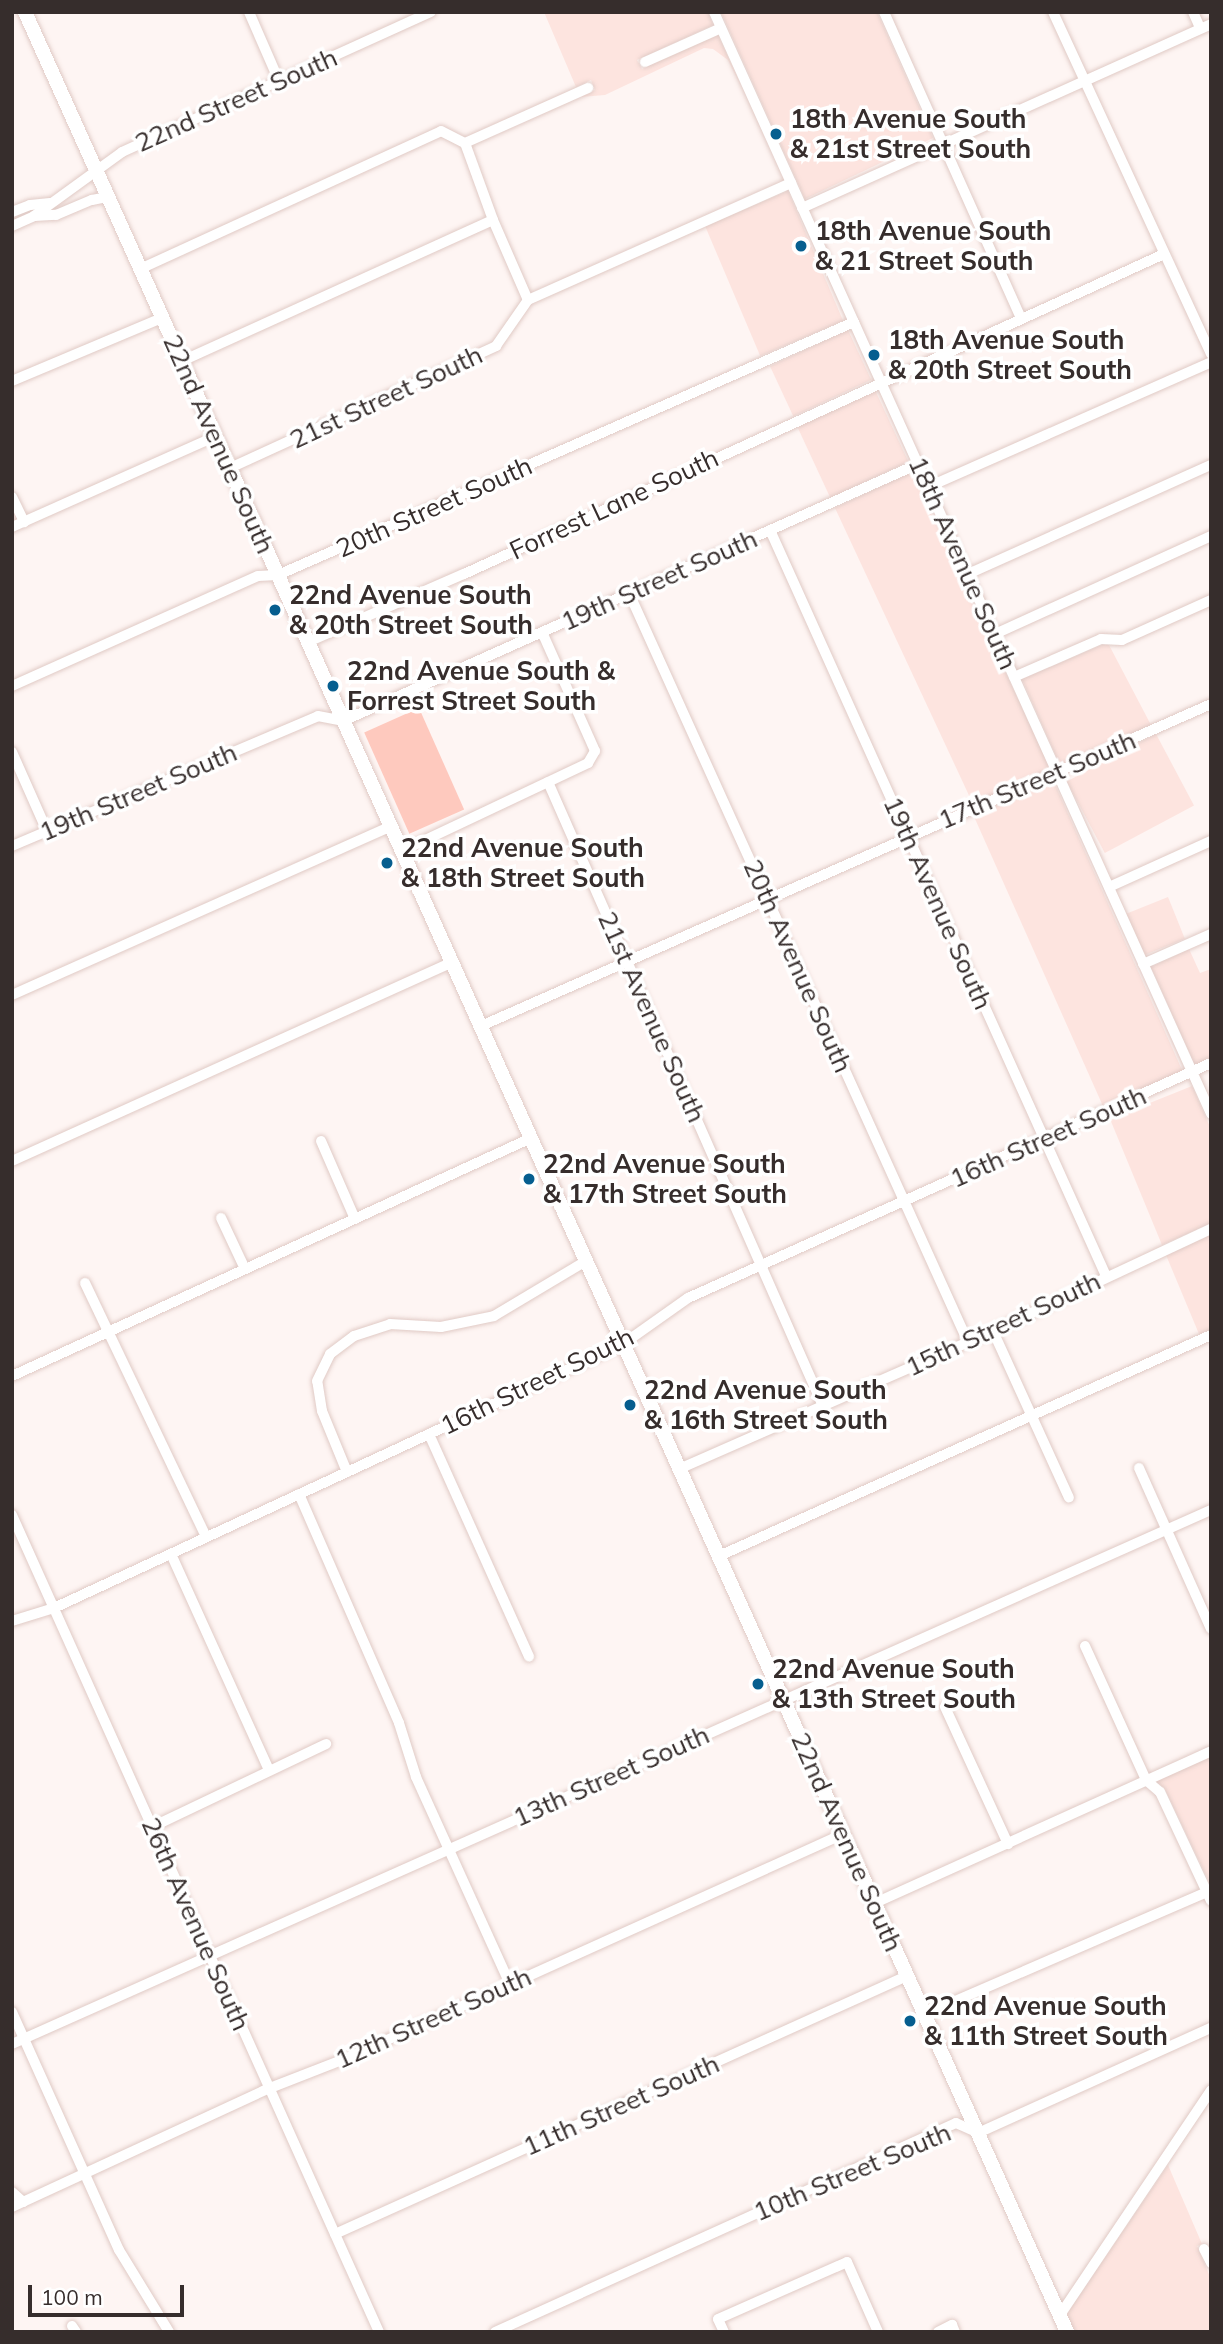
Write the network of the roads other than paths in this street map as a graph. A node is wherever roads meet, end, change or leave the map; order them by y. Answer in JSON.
{"nodes":[{"id":1,"x":25,"y":12,"type":"edge"},
{"id":2,"x":249,"y":12,"type":"edge"},
{"id":3,"x":714,"y":12,"type":"edge"},
{"id":4,"x":884,"y":12,"type":"edge"},
{"id":5,"x":1053,"y":12,"type":"edge"},
{"id":6,"x":1193,"y":12,"type":"edge"},
{"id":7,"x":427,"y":13,"type":"edge"},
{"id":8,"x":1206,"y":26,"type":"edge"},
{"id":9,"x":721,"y":28,"type":"junction"},
{"id":10,"x":645,"y":62,"type":"dead end"},
{"id":11,"x":279,"y":81,"type":"junction"},
{"id":12,"x":1084,"y":81,"type":"junction"},
{"id":13,"x":588,"y":88,"type":"dead end"},
{"id":14,"x":465,"y":143,"type":"junction"},
{"id":15,"x":943,"y":144,"type":"junction"},
{"id":16,"x":96,"y":171,"type":"junction"},
{"id":17,"x":791,"y":183,"type":"junction"},
{"id":18,"x":108,"y":197,"type":"junction"},
{"id":19,"x":50,"y":203,"type":"junction"},
{"id":20,"x":802,"y":208,"type":"junction"},
{"id":21,"x":12,"y":212,"type":"edge"},
{"id":22,"x":34,"y":216,"type":"junction"},
{"id":23,"x":493,"y":220,"type":"junction"},
{"id":24,"x":12,"y":226,"type":"edge"},
{"id":25,"x":1164,"y":254,"type":"junction"},
{"id":26,"x":140,"y":269,"type":"junction"},
{"id":27,"x":528,"y":300,"type":"junction"},
{"id":28,"x":162,"y":318,"type":"junction"},
{"id":29,"x":1021,"y":318,"type":"junction"},
{"id":30,"x":854,"y":322,"type":"junction"},
{"id":31,"x":1211,"y":354,"type":"edge"},
{"id":32,"x":182,"y":361,"type":"junction"},
{"id":33,"x":1211,"y":362,"type":"edge"},
{"id":34,"x":12,"y":381,"type":"edge"},
{"id":35,"x":881,"y":381,"type":"junction"},
{"id":36,"x":216,"y":436,"type":"junction"},
{"id":37,"x":918,"y":464,"type":"junction"},
{"id":38,"x":1211,"y":465,"type":"edge"},
{"id":39,"x":230,"y":468,"type":"junction"},
{"id":40,"x":928,"y":487,"type":"junction"},
{"id":41,"x":12,"y":497,"type":"edge"},
{"id":42,"x":24,"y":522,"type":"junction"},
{"id":43,"x":12,"y":527,"type":"edge"},
{"id":44,"x":770,"y":530,"type":"junction"},
{"id":45,"x":1211,"y":537,"type":"edge"},
{"id":46,"x":968,"y":574,"type":"junction"},
{"id":47,"x":278,"y":575,"type":"junction"},
{"id":48,"x":629,"y":593,"type":"junction"},
{"id":49,"x":1211,"y":600,"type":"edge"},
{"id":50,"x":542,"y":632,"type":"junction"},
{"id":51,"x":995,"y":635,"type":"junction"},
{"id":52,"x":308,"y":642,"type":"junction"},
{"id":53,"x":1014,"y":677,"type":"junction"},
{"id":54,"x":12,"y":685,"type":"edge"},
{"id":55,"x":1211,"y":704,"type":"edge"},
{"id":56,"x":343,"y":721,"type":"junction"},
{"id":57,"x":12,"y":752,"type":"edge"},
{"id":58,"x":1056,"y":772,"type":"junction"},
{"id":59,"x":548,"y":782,"type":"junction"},
{"id":60,"x":391,"y":826,"type":"junction"},
{"id":61,"x":47,"y":831,"type":"junction"},
{"id":62,"x":907,"y":836,"type":"junction"},
{"id":63,"x":1211,"y":841,"type":"edge"},
{"id":64,"x":12,"y":846,"type":"edge"},
{"id":65,"x":402,"y":851,"type":"junction"},
{"id":66,"x":1109,"y":887,"type":"junction"},
{"id":67,"x":768,"y":898,"type":"junction"},
{"id":68,"x":1211,"y":934,"type":"edge"},
{"id":69,"x":628,"y":961,"type":"junction"},
{"id":70,"x":452,"y":962,"type":"junction"},
{"id":71,"x":1143,"y":964,"type":"junction"},
{"id":72,"x":12,"y":995,"type":"edge"},
{"id":73,"x":481,"y":1026,"type":"junction"},
{"id":74,"x":1211,"y":1063,"type":"edge"},
{"id":75,"x":1192,"y":1072,"type":"junction"},
{"id":76,"x":1211,"y":1114,"type":"edge"},
{"id":77,"x":531,"y":1138,"type":"junction"},
{"id":78,"x":1044,"y":1139,"type":"junction"},
{"id":79,"x":321,"y":1141,"type":"dead end"},
{"id":80,"x":12,"y":1161,"type":"edge"},
{"id":81,"x":904,"y":1201,"type":"junction"},
{"id":82,"x":221,"y":1217,"type":"dead end"},
{"id":83,"x":355,"y":1219,"type":"junction"},
{"id":84,"x":1211,"y":1229,"type":"edge"},
{"id":85,"x":586,"y":1261,"type":"junction"},
{"id":86,"x":762,"y":1265,"type":"junction"},
{"id":87,"x":245,"y":1269,"type":"junction"},
{"id":88,"x":1106,"y":1276,"type":"junction"},
{"id":89,"x":85,"y":1283,"type":"dead end"},
{"id":90,"x":993,"y":1331,"type":"junction"},
{"id":91,"x":109,"y":1332,"type":"junction"},
{"id":92,"x":1211,"y":1335,"type":"edge"},
{"id":93,"x":967,"y":1340,"type":"junction"},
{"id":94,"x":624,"y":1344,"type":"junction"},
{"id":95,"x":12,"y":1376,"type":"edge"},
{"id":96,"x":823,"y":1406,"type":"junction"},
{"id":97,"x":1032,"y":1417,"type":"junction"},
{"id":98,"x":429,"y":1434,"type":"junction"},
{"id":99,"x":1139,"y":1468,"type":"dead end"},
{"id":100,"x":679,"y":1469,"type":"junction"},
{"id":101,"x":347,"y":1472,"type":"junction"},
{"id":102,"x":299,"y":1494,"type":"junction"},
{"id":103,"x":1069,"y":1498,"type":"dead end"},
{"id":104,"x":1211,"y":1510,"type":"edge"},
{"id":105,"x":12,"y":1516,"type":"edge"},
{"id":106,"x":1167,"y":1530,"type":"junction"},
{"id":107,"x":206,"y":1538,"type":"junction"},
{"id":108,"x":171,"y":1554,"type":"junction"},
{"id":109,"x":719,"y":1556,"type":"junction"},
{"id":110,"x":54,"y":1608,"type":"junction"},
{"id":111,"x":12,"y":1621,"type":"edge"},
{"id":112,"x":1211,"y":1629,"type":"edge"},
{"id":113,"x":1085,"y":1646,"type":"dead end"},
{"id":114,"x":529,"y":1657,"type":"dead end"},
{"id":115,"x":783,"y":1700,"type":"junction"},
{"id":116,"x":945,"y":1707,"type":"dead end"},
{"id":117,"x":326,"y":1744,"type":"dead end"},
{"id":118,"x":1211,"y":1751,"type":"edge"},
{"id":119,"x":269,"y":1770,"type":"junction"},
{"id":120,"x":1146,"y":1780,"type":"junction"},
{"id":121,"x":152,"y":1826,"type":"junction"},
{"id":122,"x":844,"y":1834,"type":"junction"},
{"id":123,"x":1007,"y":1844,"type":"junction"},
{"id":124,"x":448,"y":1849,"type":"junction"},
{"id":125,"x":1209,"y":1897,"type":"edge"},
{"id":126,"x":875,"y":1903,"type":"junction"},
{"id":127,"x":209,"y":1954,"type":"junction"},
{"id":128,"x":908,"y":1976,"type":"junction"},
{"id":129,"x":510,"y":1984,"type":"junction"},
{"id":130,"x":12,"y":2012,"type":"edge"},
{"id":131,"x":925,"y":2014,"type":"junction"},
{"id":132,"x":1211,"y":2028,"type":"edge"},
{"id":133,"x":24,"y":2039,"type":"junction"},
{"id":134,"x":12,"y":2044,"type":"edge"},
{"id":135,"x":270,"y":2088,"type":"junction"},
{"id":136,"x":1211,"y":2090,"type":"edge"},
{"id":137,"x":978,"y":2133,"type":"junction"},
{"id":138,"x":85,"y":2175,"type":"junction"},
{"id":139,"x":12,"y":2192,"type":"edge"},
{"id":140,"x":18,"y":2205,"type":"edge"},
{"id":141,"x":335,"y":2235,"type":"junction"},
{"id":142,"x":1204,"y":2249,"type":"dead end"},
{"id":143,"x":1211,"y":2263,"type":"edge"},
{"id":144,"x":1060,"y":2315,"type":"junction"},
{"id":145,"x":164,"y":2330,"type":"edge"},
{"id":146,"x":379,"y":2332,"type":"edge"},
{"id":147,"x":495,"y":2332,"type":"edge"},
{"id":148,"x":723,"y":2332,"type":"edge"},
{"id":149,"x":878,"y":2332,"type":"edge"},
{"id":150,"x":938,"y":2332,"type":"edge"},
{"id":151,"x":955,"y":2332,"type":"edge"},
{"id":152,"x":1067,"y":2332,"type":"edge"}],
"edges":[{"from":1,"to":16,"type":"main road","name":"22nd Avenue South"},
{"from":2,"to":11,"type":"street"},
{"from":3,"to":9,"type":"street","name":"18th Avenue South"},
{"from":4,"to":15,"type":"street"},
{"from":5,"to":12,"type":"street"},
{"from":6,"to":8,"type":"street"},
{"from":7,"to":11,"type":"street","name":"22nd Street South"},
{"from":8,"to":12,"type":"street"},
{"from":9,"to":10,"type":"street"},
{"from":9,"to":17,"type":"street","name":"18th Avenue South"},
{"from":11,"to":16,"type":"street","name":"22nd Street South"},
{"from":12,"to":15,"type":"street"},
{"from":12,"to":25,"type":"street"},
{"from":13,"to":14,"type":"street"},
{"from":14,"to":23,"type":"street"},
{"from":14,"to":26,"type":"street"},
{"from":15,"to":20,"type":"street"},
{"from":15,"to":29,"type":"street"},
{"from":16,"to":18,"type":"main road","name":"22nd Avenue South"},
{"from":16,"to":19,"type":"street","name":"22nd Street South"},
{"from":17,"to":20,"type":"street","name":"18th Avenue South"},
{"from":17,"to":27,"type":"street"},
{"from":18,"to":22,"type":"street"},
{"from":18,"to":26,"type":"main road","name":"22nd Avenue South"},
{"from":19,"to":21,"type":"street","name":"22nd Street South"},
{"from":19,"to":22,"type":"street","name":"22nd Street South"},
{"from":20,"to":30,"type":"street","name":"18th Avenue South"},
{"from":22,"to":24,"type":"street","name":"22nd Street South"},
{"from":23,"to":27,"type":"street"},
{"from":23,"to":32,"type":"street"},
{"from":25,"to":29,"type":"street"},
{"from":25,"to":31,"type":"street"},
{"from":26,"to":28,"type":"main road","name":"22nd Avenue South"},
{"from":27,"to":39,"type":"street","name":"21st Street South"},
{"from":28,"to":32,"type":"main road","name":"22nd Avenue South"},
{"from":28,"to":34,"type":"street"},
{"from":29,"to":35,"type":"street"},
{"from":30,"to":35,"type":"street","name":"18th Avenue South"},
{"from":30,"to":47,"type":"street","name":"20th Street South"},
{"from":32,"to":36,"type":"main road","name":"22nd Avenue South"},
{"from":33,"to":40,"type":"street"},
{"from":35,"to":37,"type":"street","name":"18th Avenue South"},
{"from":35,"to":52,"type":"street","name":"Forrest Lane South"},
{"from":36,"to":39,"type":"main road","name":"22nd Avenue South"},
{"from":36,"to":42,"type":"street"},
{"from":37,"to":40,"type":"street","name":"18th Avenue South"},
{"from":37,"to":44,"type":"street","name":"19th Street South"},
{"from":38,"to":46,"type":"street"},
{"from":39,"to":47,"type":"main road","name":"22nd Avenue South"},
{"from":40,"to":46,"type":"street","name":"18th Avenue South"},
{"from":41,"to":42,"type":"street"},
{"from":42,"to":43,"type":"street"},
{"from":44,"to":48,"type":"street","name":"19th Street South"},
{"from":44,"to":62,"type":"street","name":"19th Avenue South"},
{"from":45,"to":51,"type":"street"},
{"from":46,"to":51,"type":"street","name":"18th Avenue South"},
{"from":47,"to":52,"type":"main road","name":"22nd Avenue South"},
{"from":47,"to":54,"type":"street","name":"20th Street South"},
{"from":48,"to":50,"type":"street","name":"19th Street South"},
{"from":48,"to":67,"type":"street","name":"20th Avenue South"},
{"from":49,"to":53,"type":"street"},
{"from":50,"to":56,"type":"street","name":"19th Street South"},
{"from":50,"to":59,"type":"street"},
{"from":51,"to":53,"type":"street","name":"18th Avenue South"},
{"from":52,"to":56,"type":"main road","name":"22nd Avenue South"},
{"from":53,"to":58,"type":"street","name":"18th Avenue South"},
{"from":55,"to":58,"type":"street","name":"17th Street South"},
{"from":56,"to":60,"type":"main road","name":"22nd Avenue South"},
{"from":56,"to":61,"type":"street","name":"19th Street South"},
{"from":57,"to":61,"type":"street"},
{"from":58,"to":62,"type":"street","name":"17th Street South"},
{"from":58,"to":66,"type":"street","name":"18th Avenue South"},
{"from":59,"to":65,"type":"street"},
{"from":59,"to":69,"type":"street","name":"21st Avenue South"},
{"from":60,"to":65,"type":"main road","name":"22nd Avenue South"},
{"from":60,"to":72,"type":"street"},
{"from":61,"to":64,"type":"street","name":"19th Street South"},
{"from":62,"to":67,"type":"street","name":"17th Street South"},
{"from":62,"to":78,"type":"street","name":"19th Avenue South"},
{"from":63,"to":66,"type":"street"},
{"from":65,"to":70,"type":"main road","name":"22nd Avenue South"},
{"from":66,"to":71,"type":"street","name":"18th Avenue South"},
{"from":67,"to":69,"type":"street","name":"17th Street South"},
{"from":67,"to":81,"type":"street","name":"20th Avenue South"},
{"from":68,"to":71,"type":"street"},
{"from":69,"to":73,"type":"street","name":"17th Street South"},
{"from":69,"to":86,"type":"street","name":"21st Avenue South"},
{"from":70,"to":73,"type":"main road","name":"22nd Avenue South"},
{"from":70,"to":80,"type":"street"},
{"from":71,"to":75,"type":"street","name":"18th Avenue South"},
{"from":73,"to":77,"type":"main road","name":"22nd Avenue South"},
{"from":74,"to":75,"type":"street","name":"16th Street South"},
{"from":75,"to":76,"type":"street","name":"18th Avenue South"},
{"from":75,"to":78,"type":"street","name":"16th Street South"},
{"from":77,"to":83,"type":"street"},
{"from":77,"to":85,"type":"main road","name":"22nd Avenue South"},
{"from":78,"to":81,"type":"street","name":"16th Street South"},
{"from":78,"to":88,"type":"street","name":"19th Avenue South"},
{"from":79,"to":83,"type":"street"},
{"from":81,"to":86,"type":"street","name":"16th Street South"},
{"from":81,"to":93,"type":"street","name":"20th Avenue South"},
{"from":82,"to":87,"type":"street"},
{"from":83,"to":87,"type":"street"},
{"from":84,"to":88,"type":"street","name":"15th Street South"},
{"from":85,"to":94,"type":"main road","name":"22nd Avenue South"},
{"from":85,"to":101,"type":"street"},
{"from":86,"to":94,"type":"street","name":"16th Street South"},
{"from":86,"to":96,"type":"street","name":"21st Avenue South"},
{"from":87,"to":91,"type":"street"},
{"from":88,"to":90,"type":"street","name":"15th Street South"},
{"from":89,"to":91,"type":"street"},
{"from":90,"to":93,"type":"street","name":"15th Street South"},
{"from":90,"to":97,"type":"street"},
{"from":91,"to":95,"type":"street"},
{"from":91,"to":107,"type":"street"},
{"from":92,"to":97,"type":"street"},
{"from":93,"to":96,"type":"street","name":"15th Street South"},
{"from":94,"to":98,"type":"street","name":"16th Street South"},
{"from":94,"to":100,"type":"main road","name":"22nd Avenue South"},
{"from":96,"to":100,"type":"street","name":"15th Street South"},
{"from":97,"to":103,"type":"street"},
{"from":97,"to":109,"type":"street"},
{"from":98,"to":101,"type":"street","name":"16th Street South"},
{"from":98,"to":114,"type":"street"},
{"from":99,"to":106,"type":"street"},
{"from":100,"to":109,"type":"main road","name":"22nd Avenue South"},
{"from":101,"to":102,"type":"street","name":"16th Street South"},
{"from":102,"to":107,"type":"street","name":"16th Street South"},
{"from":102,"to":124,"type":"street"},
{"from":104,"to":106,"type":"street","name":"13th Street South"},
{"from":105,"to":110,"type":"street","name":"26th Avenue South"},
{"from":106,"to":112,"type":"street"},
{"from":106,"to":115,"type":"street","name":"13th Street South"},
{"from":107,"to":108,"type":"street","name":"16th Street South"},
{"from":108,"to":110,"type":"street","name":"16th Street South"},
{"from":108,"to":119,"type":"street"},
{"from":109,"to":115,"type":"main road","name":"22nd Avenue South"},
{"from":110,"to":111,"type":"street","name":"16th Street South"},
{"from":110,"to":121,"type":"street","name":"26th Avenue South"},
{"from":113,"to":120,"type":"street"},
{"from":115,"to":122,"type":"main road","name":"22nd Avenue South"},
{"from":115,"to":124,"type":"street","name":"13th Street South"},
{"from":116,"to":123,"type":"street"},
{"from":117,"to":119,"type":"street"},
{"from":118,"to":120,"type":"street"},
{"from":119,"to":121,"type":"street"},
{"from":120,"to":123,"type":"street"},
{"from":120,"to":125,"type":"street"},
{"from":121,"to":127,"type":"street","name":"26th Avenue South"},
{"from":122,"to":126,"type":"main road","name":"22nd Avenue South"},
{"from":122,"to":129,"type":"street","name":"12th Street South"},
{"from":123,"to":126,"type":"street"},
{"from":124,"to":127,"type":"street","name":"13th Street South"},
{"from":124,"to":129,"type":"street"},
{"from":125,"to":131,"type":"street"},
{"from":126,"to":128,"type":"main road","name":"22nd Avenue South"},
{"from":127,"to":133,"type":"street","name":"13th Street South"},
{"from":127,"to":135,"type":"street","name":"26th Avenue South"},
{"from":128,"to":131,"type":"main road","name":"22nd Avenue South"},
{"from":128,"to":141,"type":"street","name":"11th Street South"},
{"from":129,"to":135,"type":"street","name":"12th Street South"},
{"from":130,"to":133,"type":"street"},
{"from":131,"to":137,"type":"main road","name":"22nd Avenue South"},
{"from":132,"to":137,"type":"street","name":"10th Street South"},
{"from":133,"to":134,"type":"street","name":"13th Street South"},
{"from":133,"to":138,"type":"street"},
{"from":135,"to":138,"type":"street","name":"12th Street South"},
{"from":135,"to":141,"type":"street","name":"26th Avenue South"},
{"from":136,"to":144,"type":"street"},
{"from":137,"to":144,"type":"main road","name":"22nd Avenue South"},
{"from":137,"to":147,"type":"street","name":"10th Street South"},
{"from":138,"to":140,"type":"street","name":"12th Street South"},
{"from":138,"to":145,"type":"street"},
{"from":139,"to":140,"type":"street","name":"12th Street South"},
{"from":141,"to":146,"type":"street","name":"26th Avenue South"},
{"from":142,"to":143,"type":"street"},
{"from":144,"to":152,"type":"main road","name":"22nd Avenue South"},
{"from":148,"to":149,"type":"street"},
{"from":150,"to":151,"type":"street"}]}
